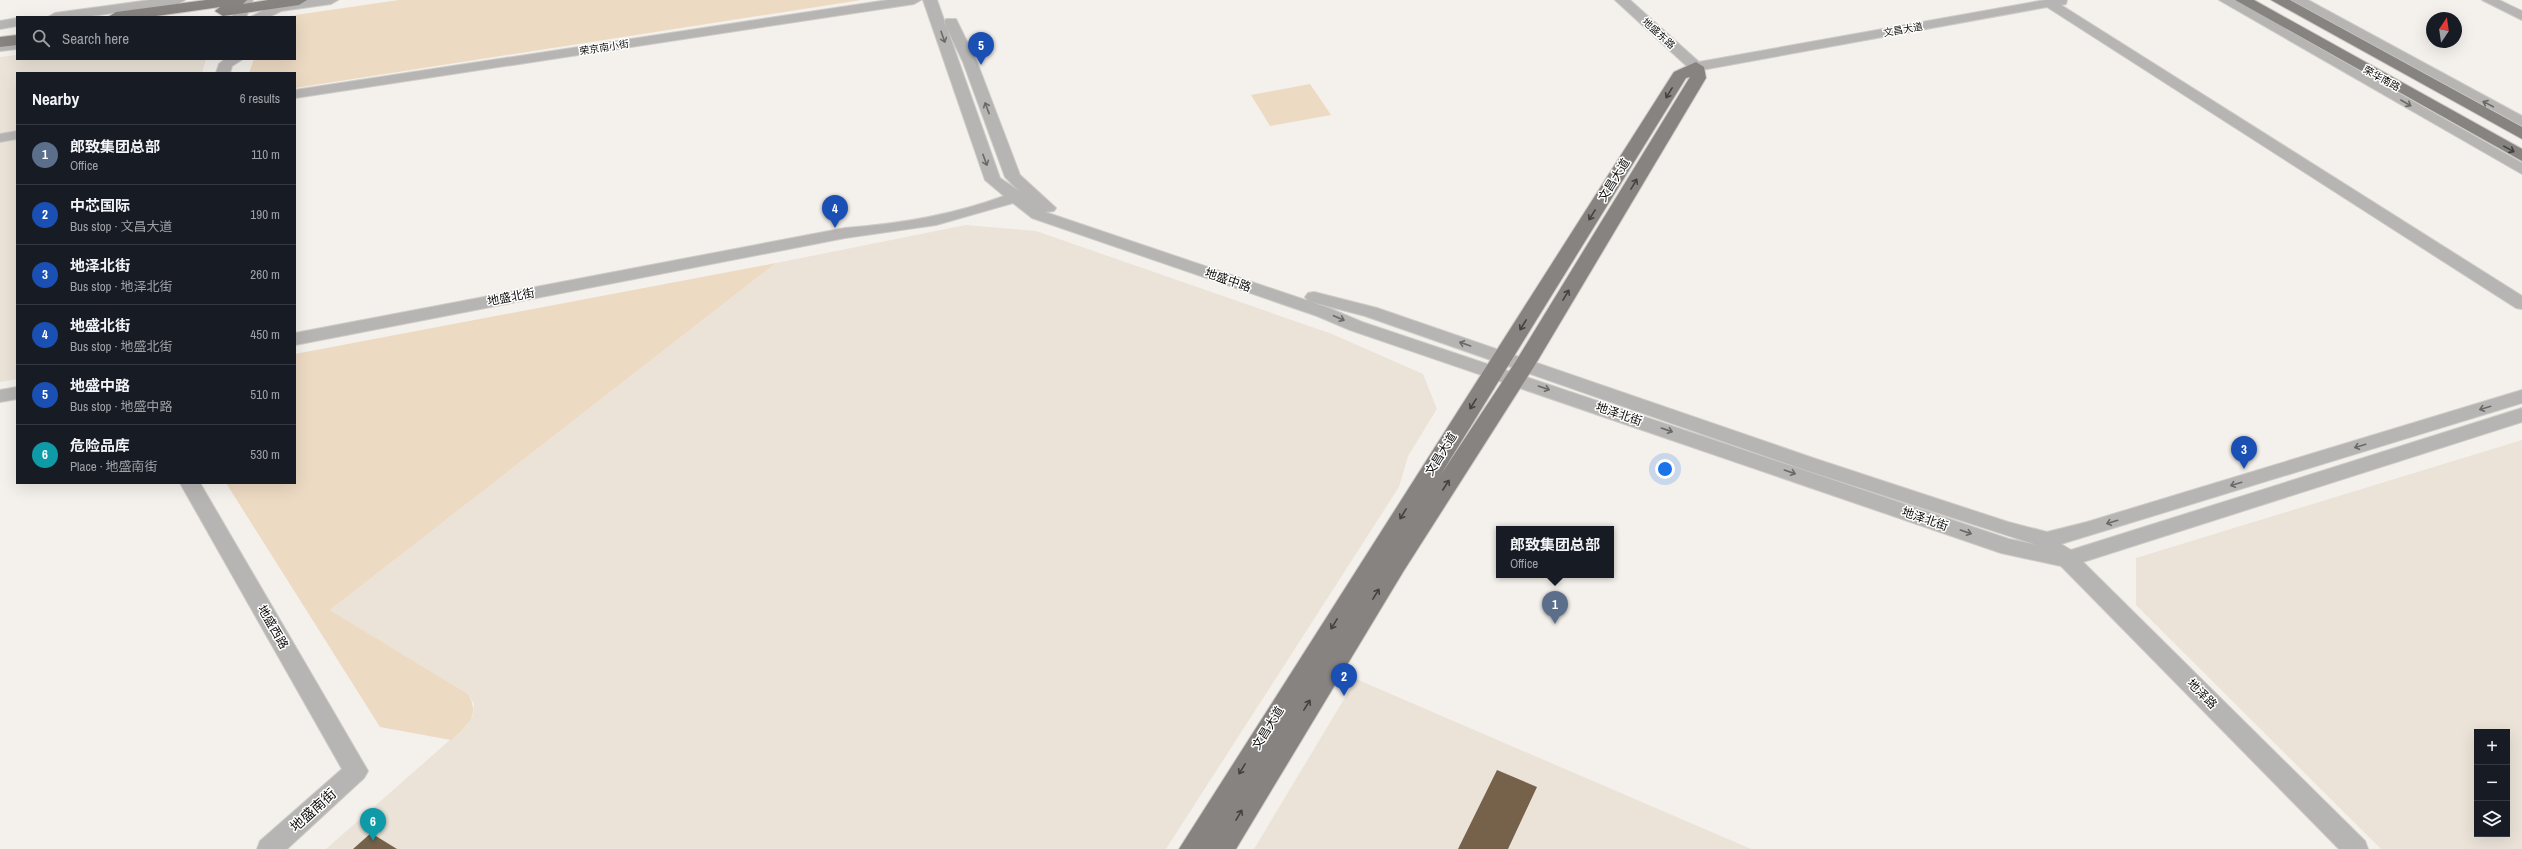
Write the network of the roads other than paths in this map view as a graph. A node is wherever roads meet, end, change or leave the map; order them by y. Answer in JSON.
{"nodes":[{"id":1,"x":178,"y":0,"type":"edge"},
{"id":2,"x":299,"y":0,"type":"edge"},
{"id":3,"x":331,"y":0,"type":"edge"},
{"id":4,"x":914,"y":0,"type":"edge"},
{"id":5,"x":930,"y":0,"type":"edge"},
{"id":6,"x":943,"y":0,"type":"edge"},
{"id":7,"x":1622,"y":0,"type":"edge"},
{"id":8,"x":2064,"y":0,"type":"edge"},
{"id":9,"x":2226,"y":0,"type":"edge"},
{"id":10,"x":2243,"y":0,"type":"edge"},
{"id":11,"x":2280,"y":0,"type":"edge"},
{"id":12,"x":2298,"y":0,"type":"edge"},
{"id":13,"x":2489,"y":0,"type":"edge"},
{"id":14,"x":2048,"y":3,"type":"junction"},
{"id":15,"x":250,"y":8,"type":"edge"},
{"id":16,"x":63,"y":16,"type":"edge"},
{"id":17,"x":131,"y":16,"type":"edge"},
{"id":18,"x":186,"y":16,"type":"edge"},
{"id":19,"x":2522,"y":16,"type":"edge"},
{"id":20,"x":16,"y":22,"type":"edge"},
{"id":21,"x":0,"y":25,"type":"edge"},
{"id":22,"x":16,"y":31,"type":"edge"},
{"id":23,"x":2354,"y":32,"type":"junction"},
{"id":24,"x":0,"y":33,"type":"edge"},
{"id":25,"x":16,"y":40,"type":"edge"},
{"id":26,"x":0,"y":42,"type":"edge"},
{"id":27,"x":16,"y":45,"type":"edge"},
{"id":28,"x":0,"y":47,"type":"edge"},
{"id":29,"x":2381,"y":57,"type":"junction"},
{"id":30,"x":1696,"y":67,"type":"junction"},
{"id":31,"x":296,"y":94,"type":"edge"},
{"id":32,"x":2522,"y":122,"type":"edge"},
{"id":33,"x":2522,"y":134,"type":"edge"},
{"id":34,"x":16,"y":135,"type":"edge"},
{"id":35,"x":0,"y":138,"type":"edge"},
{"id":36,"x":2522,"y":156,"type":"edge"},
{"id":37,"x":2522,"y":169,"type":"edge"},
{"id":38,"x":1022,"y":194,"type":"junction"},
{"id":39,"x":2522,"y":304,"type":"edge"},
{"id":40,"x":296,"y":339,"type":"edge"},
{"id":41,"x":1509,"y":368,"type":"junction"},
{"id":42,"x":16,"y":393,"type":"edge"},
{"id":43,"x":0,"y":396,"type":"edge"},
{"id":44,"x":2522,"y":396,"type":"edge"},
{"id":45,"x":2522,"y":415,"type":"edge"},
{"id":46,"x":191,"y":484,"type":"edge"},
{"id":47,"x":2047,"y":540,"type":"junction"},
{"id":48,"x":2066,"y":559,"type":"junction"},
{"id":49,"x":356,"y":771,"type":"joint"},
{"id":50,"x":269,"y":849,"type":"edge"},
{"id":51,"x":1193,"y":849,"type":"edge"},
{"id":52,"x":1220,"y":849,"type":"edge"},
{"id":53,"x":2356,"y":849,"type":"edge"}],
"edges":[{"from":1,"to":16,"type":"street"},
{"from":2,"to":15,"type":"main road"},
{"from":3,"to":15,"type":"street"},
{"from":4,"to":31,"type":"street","name":"荣京南小街"},
{"from":5,"to":38,"type":"street","name":"地盛中路","one_way":true},
{"from":38,"to":6,"type":"street","name":"地盛中路","one_way":true},
{"from":7,"to":30,"type":"street","name":"地盛东路"},
{"from":8,"to":14,"type":"street","name":"文昌大道"},
{"from":9,"to":37,"type":"street","one_way":true},
{"from":10,"to":36,"type":"main road","name":"荣华南路","one_way":true},
{"from":11,"to":29,"type":"main road","name":"荣华南路"},
{"from":12,"to":23,"type":"street"},
{"from":13,"to":19,"type":"street"},
{"from":14,"to":30,"type":"street","name":"文昌大道"},
{"from":14,"to":39,"type":"street"},
{"from":15,"to":17,"type":"main road"},
{"from":15,"to":18,"type":"main road"},
{"from":20,"to":21,"type":"street"},
{"from":22,"to":24,"type":"main road"},
{"from":23,"to":29,"type":"street"},
{"from":32,"to":23,"type":"street","one_way":true},
{"from":25,"to":26,"type":"main road"},
{"from":27,"to":28,"type":"street"},
{"from":29,"to":33,"type":"main road","name":"荣华南路"},
{"from":30,"to":41,"type":"main road","name":"文昌大道"},
{"from":34,"to":35,"type":"street"},
{"from":38,"to":40,"type":"street","name":"地盛北街"},
{"from":38,"to":41,"type":"street","name":"地盛中路"},
{"from":41,"to":47,"type":"street","name":"地泽北街"},
{"from":41,"to":48,"type":"street","name":"地泽北街","one_way":true},
{"from":41,"to":51,"type":"main road","name":"文昌大道","one_way":true},
{"from":52,"to":41,"type":"main road","name":"文昌大道","one_way":true},
{"from":42,"to":43,"type":"street"},
{"from":44,"to":47,"type":"street","one_way":true},
{"from":45,"to":48,"type":"street","name":"地泽北街"},
{"from":46,"to":49,"type":"street","name":"地盛西路"},
{"from":47,"to":48,"type":"street","name":"地泽路"},
{"from":48,"to":53,"type":"street","name":"地泽路"},
{"from":49,"to":50,"type":"street","name":"地盛南街"}]}
